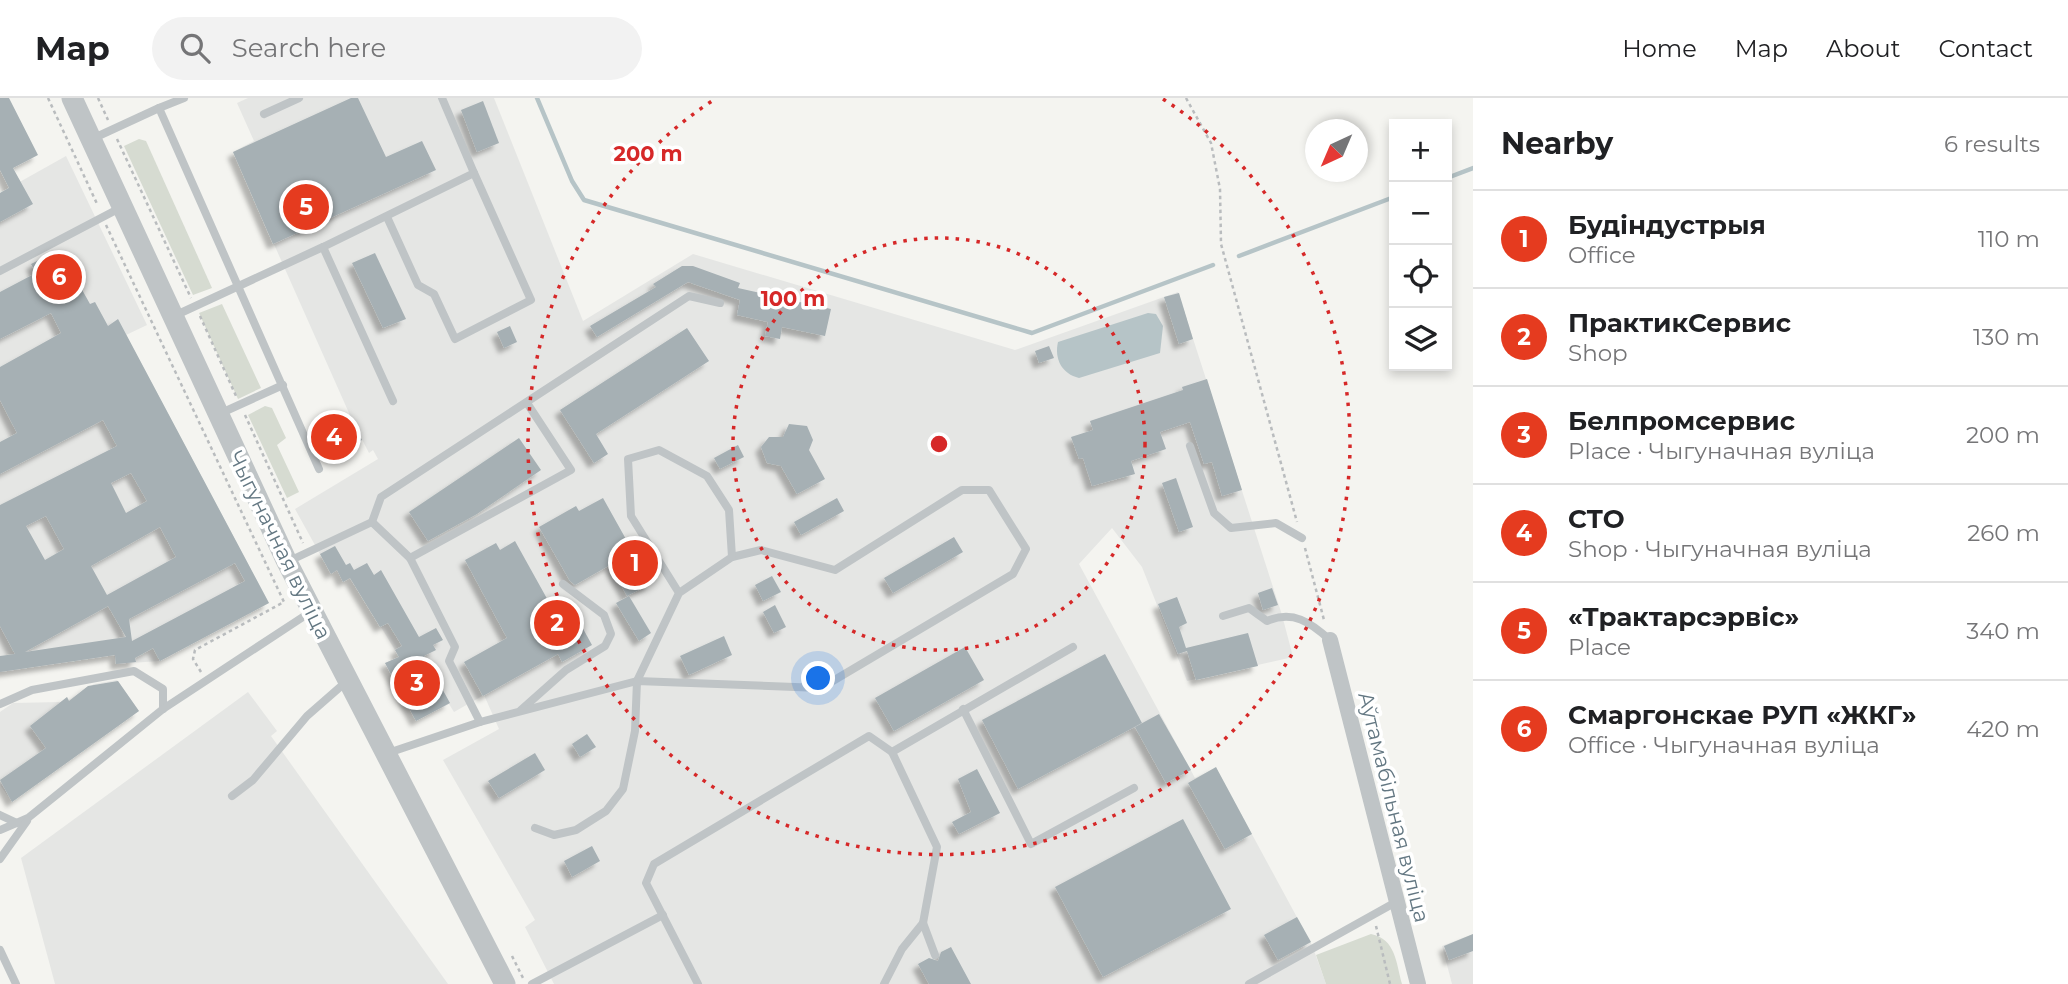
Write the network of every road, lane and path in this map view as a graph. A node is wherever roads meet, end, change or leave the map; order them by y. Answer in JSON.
{"nodes":[{"id":1,"x":48,"y":98,"type":"edge"},
{"id":2,"x":72,"y":98,"type":"edge"},
{"id":3,"x":184,"y":98,"type":"edge"},
{"id":4,"x":299,"y":98,"type":"edge"},
{"id":5,"x":442,"y":98,"type":"edge"},
{"id":6,"x":1186,"y":98,"type":"edge"},
{"id":7,"x":159,"y":108,"type":"junction"},
{"id":8,"x":264,"y":114,"type":"dead end"},
{"id":9,"x":91,"y":139,"type":"junction"},
{"id":10,"x":474,"y":173,"type":"junction"},
{"id":11,"x":123,"y":206,"type":"junction"},
{"id":12,"x":102,"y":216,"type":"junction"},
{"id":13,"x":387,"y":217,"type":"junction"},
{"id":14,"x":323,"y":247,"type":"junction"},
{"id":15,"x":0,"y":271,"type":"edge"},
{"id":16,"x":239,"y":287,"type":"junction"},
{"id":17,"x":720,"y":303,"type":"dead end"},
{"id":18,"x":173,"y":316,"type":"junction"},
{"id":19,"x":283,"y":385,"type":"junction"},
{"id":20,"x":393,"y":401,"type":"dead end"},
{"id":21,"x":527,"y":403,"type":"junction"},
{"id":22,"x":217,"y":415,"type":"junction"},
{"id":23,"x":1190,"y":446,"type":"dead end"},
{"id":24,"x":319,"y":469,"type":"dead end"},
{"id":25,"x":372,"y":522,"type":"junction"},
{"id":26,"x":1302,"y":538,"type":"junction"},
{"id":27,"x":732,"y":557,"type":"junction"},
{"id":28,"x":410,"y":558,"type":"junction"},
{"id":29,"x":287,"y":562,"type":"junction"},
{"id":30,"x":563,"y":584,"type":"dead end"},
{"id":31,"x":678,"y":593,"type":"junction"},
{"id":32,"x":299,"y":602,"type":"junction"},
{"id":33,"x":1223,"y":616,"type":"dead end"},
{"id":34,"x":1330,"y":640,"type":"junction"},
{"id":35,"x":1073,"y":646,"type":"dead end"},
{"id":36,"x":205,"y":678,"type":"junction"},
{"id":37,"x":348,"y":681,"type":"junction"},
{"id":38,"x":637,"y":681,"type":"junction"},
{"id":39,"x":0,"y":704,"type":"edge"},
{"id":40,"x":163,"y":709,"type":"junction"},
{"id":41,"x":963,"y":709,"type":"junction"},
{"id":42,"x":519,"y":712,"type":"junction"},
{"id":43,"x":480,"y":722,"type":"junction"},
{"id":44,"x":892,"y":752,"type":"junction"},
{"id":45,"x":384,"y":754,"type":"junction"},
{"id":46,"x":1134,"y":788,"type":"dead end"},
{"id":47,"x":232,"y":796,"type":"dead end"},
{"id":48,"x":0,"y":815,"type":"edge"},
{"id":49,"x":28,"y":818,"type":"junction"},
{"id":50,"x":16,"y":823,"type":"junction"},
{"id":51,"x":535,"y":828,"type":"dead end"},
{"id":52,"x":0,"y":830,"type":"edge"},
{"id":53,"x":0,"y":859,"type":"edge"},
{"id":54,"x":1396,"y":902,"type":"junction"},
{"id":55,"x":663,"y":915,"type":"junction"},
{"id":56,"x":1373,"y":915,"type":"junction"},
{"id":57,"x":923,"y":923,"type":"junction"},
{"id":58,"x":0,"y":950,"type":"edge"},
{"id":59,"x":935,"y":955,"type":"dead end"},
{"id":60,"x":16,"y":984,"type":"edge"},
{"id":61,"x":505,"y":984,"type":"edge"},
{"id":62,"x":532,"y":984,"type":"edge"},
{"id":63,"x":698,"y":984,"type":"edge"},
{"id":64,"x":884,"y":984,"type":"edge"},
{"id":65,"x":1249,"y":984,"type":"edge"},
{"id":66,"x":1391,"y":984,"type":"edge"},
{"id":67,"x":1418,"y":984,"type":"edge"}],
"edges":[{"from":1,"to":12,"type":"path"},
{"from":2,"to":9,"type":"street","name":"Чыгуначная вуліца"},
{"from":3,"to":7,"type":"lane"},
{"from":4,"to":8,"type":"lane"},
{"from":5,"to":10,"type":"lane"},
{"from":6,"to":26,"type":"path"},
{"from":7,"to":9,"type":"lane"},
{"from":7,"to":16,"type":"lane"},
{"from":9,"to":11,"type":"street","name":"Чыгуначная вуліца"},
{"from":10,"to":13,"type":"lane"},
{"from":10,"to":13,"type":"lane"},
{"from":11,"to":12,"type":"lane"},
{"from":11,"to":18,"type":"street","name":"Чыгуначная вуліца"},
{"from":12,"to":15,"type":"lane"},
{"from":12,"to":32,"type":"path"},
{"from":13,"to":14,"type":"lane"},
{"from":14,"to":16,"type":"lane"},
{"from":14,"to":20,"type":"lane"},
{"from":16,"to":18,"type":"lane"},
{"from":16,"to":19,"type":"lane"},
{"from":17,"to":21,"type":"lane"},
{"from":18,"to":22,"type":"street","name":"Чыгуначная вуліца"},
{"from":19,"to":22,"type":"lane"},
{"from":19,"to":24,"type":"lane"},
{"from":21,"to":25,"type":"lane"},
{"from":21,"to":28,"type":"lane"},
{"from":22,"to":29,"type":"street","name":"Чыгуначная вуліца"},
{"from":23,"to":26,"type":"lane"},
{"from":25,"to":28,"type":"lane"},
{"from":25,"to":29,"type":"lane"},
{"from":26,"to":34,"type":"path"},
{"from":27,"to":31,"type":"lane"},
{"from":27,"to":31,"type":"lane"},
{"from":27,"to":38,"type":"lane"},
{"from":28,"to":43,"type":"lane"},
{"from":29,"to":32,"type":"street","name":"Чыгуначная вуліца"},
{"from":30,"to":42,"type":"lane"},
{"from":31,"to":38,"type":"lane"},
{"from":32,"to":36,"type":"lane"},
{"from":32,"to":36,"type":"path"},
{"from":32,"to":37,"type":"street","name":"Чыгуначная вуліца"},
{"from":33,"to":34,"type":"lane"},
{"from":34,"to":54,"type":"street","name":"Аўтамабільная вуліца"},
{"from":35,"to":41,"type":"lane"},
{"from":36,"to":40,"type":"lane"},
{"from":37,"to":45,"type":"street","name":"Чыгуначная вуліца"},
{"from":37,"to":47,"type":"lane"},
{"from":38,"to":42,"type":"lane"},
{"from":38,"to":51,"type":"lane"},
{"from":39,"to":40,"type":"lane"},
{"from":40,"to":49,"type":"lane"},
{"from":41,"to":44,"type":"lane"},
{"from":41,"to":46,"type":"lane"},
{"from":42,"to":43,"type":"lane"},
{"from":43,"to":45,"type":"lane"},
{"from":44,"to":55,"type":"lane"},
{"from":44,"to":57,"type":"lane"},
{"from":45,"to":61,"type":"street","name":"Чыгуначная вуліца"},
{"from":48,"to":50,"type":"lane"},
{"from":49,"to":50,"type":"lane"},
{"from":49,"to":53,"type":"lane"},
{"from":50,"to":52,"type":"lane"},
{"from":54,"to":56,"type":"lane"},
{"from":54,"to":67,"type":"street","name":"Аўтамабільная вуліца"},
{"from":55,"to":62,"type":"lane"},
{"from":55,"to":63,"type":"lane"},
{"from":56,"to":65,"type":"lane"},
{"from":56,"to":66,"type":"path"},
{"from":57,"to":59,"type":"lane"},
{"from":57,"to":64,"type":"lane"},
{"from":58,"to":60,"type":"lane"}]}
